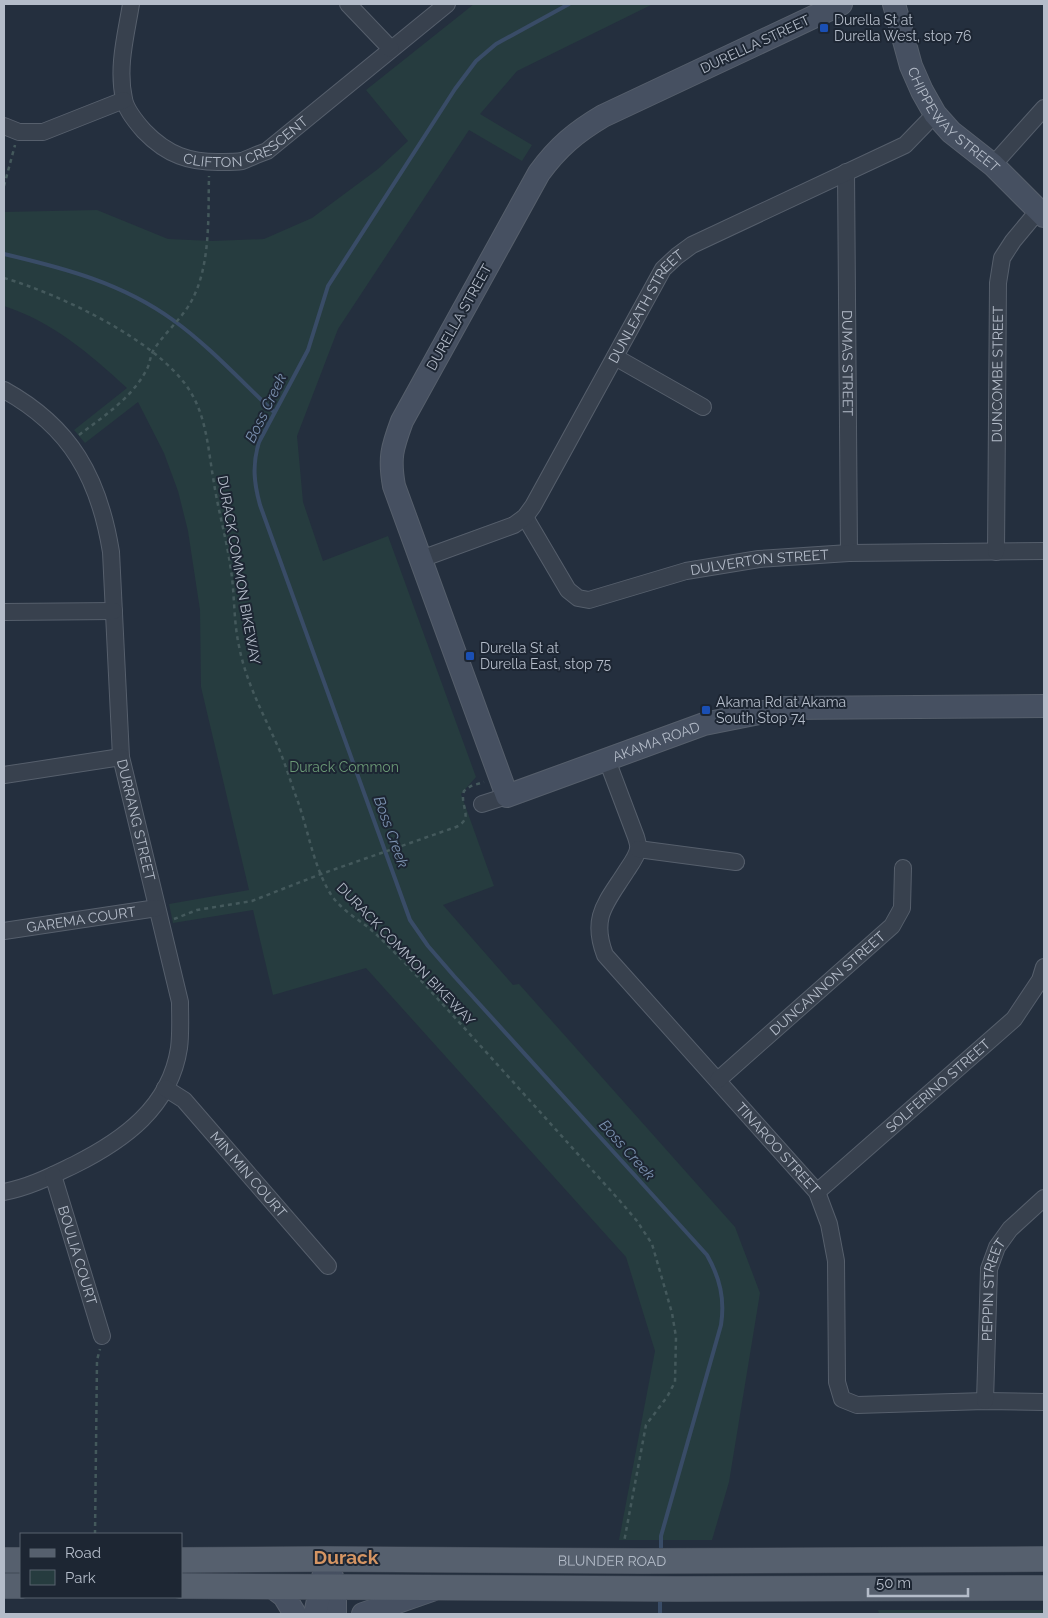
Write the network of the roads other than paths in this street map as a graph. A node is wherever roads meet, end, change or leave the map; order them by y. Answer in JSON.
{"nodes":[{"id":1,"x":131,"y":4,"type":"edge"},
{"id":2,"x":348,"y":4,"type":"edge"},
{"id":3,"x":447,"y":4,"type":"edge"},
{"id":4,"x":842,"y":4,"type":"edge"},
{"id":5,"x":894,"y":4,"type":"edge"},
{"id":6,"x":391,"y":50,"type":"junction"},
{"id":7,"x":124,"y":100,"type":"junction"},
{"id":8,"x":1044,"y":108,"type":"edge"},
{"id":9,"x":935,"y":114,"type":"junction"},
{"id":10,"x":4,"y":126,"type":"edge"},
{"id":11,"x":993,"y":165,"type":"junction"},
{"id":12,"x":846,"y":172,"type":"junction"},
{"id":13,"x":1041,"y":213,"type":"edge"},
{"id":14,"x":615,"y":357,"type":"junction"},
{"id":15,"x":4,"y":390,"type":"edge"},
{"id":16,"x":703,"y":406,"type":"dead end"},
{"id":17,"x":525,"y":516,"type":"junction"},
{"id":18,"x":1044,"y":551,"type":"edge"},
{"id":19,"x":996,"y":552,"type":"junction"},
{"id":20,"x":849,"y":553,"type":"junction"},
{"id":21,"x":421,"y":559,"type":"junction"},
{"id":22,"x":114,"y":611,"type":"junction"},
{"id":23,"x":4,"y":612,"type":"edge"},
{"id":24,"x":1044,"y":706,"type":"edge"},
{"id":25,"x":121,"y":757,"type":"junction"},
{"id":26,"x":607,"y":760,"type":"junction"},
{"id":27,"x":4,"y":775,"type":"edge"},
{"id":28,"x":507,"y":796,"type":"junction"},
{"id":29,"x":482,"y":804,"type":"dead end"},
{"id":30,"x":638,"y":849,"type":"junction"},
{"id":31,"x":736,"y":862,"type":"dead end"},
{"id":32,"x":903,"y":868,"type":"dead end"},
{"id":33,"x":159,"y":916,"type":"junction"},
{"id":34,"x":4,"y":931,"type":"edge"},
{"id":35,"x":1043,"y":977,"type":"edge"},
{"id":36,"x":718,"y":1080,"type":"junction"},
{"id":37,"x":165,"y":1088,"type":"junction"},
{"id":38,"x":52,"y":1176,"type":"junction"},
{"id":39,"x":4,"y":1192,"type":"edge"},
{"id":40,"x":817,"y":1192,"type":"junction"},
{"id":41,"x":1044,"y":1198,"type":"edge"},
{"id":42,"x":328,"y":1266,"type":"dead end"},
{"id":43,"x":102,"y":1336,"type":"road end"},
{"id":44,"x":985,"y":1401,"type":"junction"},
{"id":45,"x":1044,"y":1402,"type":"edge"},
{"id":46,"x":327,"y":1559,"type":"junction"},
{"id":47,"x":1044,"y":1559,"type":"edge"},
{"id":48,"x":4,"y":1560,"type":"edge"},
{"id":49,"x":20,"y":1560,"type":"edge"},
{"id":50,"x":182,"y":1560,"type":"edge"},
{"id":51,"x":4,"y":1586,"type":"edge"},
{"id":52,"x":20,"y":1586,"type":"edge"},
{"id":53,"x":182,"y":1586,"type":"edge"},
{"id":54,"x":272,"y":1587,"type":"junction"},
{"id":55,"x":328,"y":1587,"type":"junction"},
{"id":56,"x":438,"y":1588,"type":"junction"},
{"id":57,"x":1044,"y":1588,"type":"edge"},
{"id":58,"x":295,"y":1614,"type":"edge"},
{"id":59,"x":315,"y":1614,"type":"edge"},
{"id":60,"x":335,"y":1614,"type":"edge"},
{"id":61,"x":363,"y":1614,"type":"edge"}],
"edges":[{"from":1,"to":7,"type":"street","name":"CLIFTON CRESCENT"},
{"from":2,"to":6,"type":"street"},
{"from":3,"to":6,"type":"street","name":"CLIFTON CRESCENT"},
{"from":4,"to":21,"type":"street","name":"DURELLA STREET"},
{"from":5,"to":9,"type":"street","name":"CHIPPEWAY STREET"},
{"from":6,"to":7,"type":"street","name":"CLIFTON CRESCENT"},
{"from":7,"to":10,"type":"street"},
{"from":8,"to":11,"type":"street"},
{"from":9,"to":11,"type":"street","name":"CHIPPEWAY STREET"},
{"from":9,"to":12,"type":"street","name":"DUNLEATH STREET"},
{"from":11,"to":13,"type":"street","name":"CHIPPEWAY STREET"},
{"from":12,"to":14,"type":"street","name":"DUNLEATH STREET"},
{"from":12,"to":20,"type":"street","name":"DUMAS STREET"},
{"from":13,"to":19,"type":"street","name":"DUNCOMBE STREET"},
{"from":14,"to":16,"type":"street"},
{"from":14,"to":17,"type":"street","name":"DUNLEATH STREET"},
{"from":15,"to":22,"type":"street","name":"DURRANG STREET"},
{"from":17,"to":20,"type":"street","name":"DULVERTON STREET"},
{"from":17,"to":21,"type":"street","name":"DUNLEATH STREET"},
{"from":18,"to":19,"type":"street","name":"DULVERTON STREET"},
{"from":19,"to":20,"type":"street","name":"DULVERTON STREET"},
{"from":21,"to":28,"type":"street","name":"DURELLA STREET"},
{"from":22,"to":23,"type":"street"},
{"from":22,"to":25,"type":"street","name":"DURRANG STREET"},
{"from":24,"to":26,"type":"street","name":"AKAMA ROAD"},
{"from":25,"to":27,"type":"street"},
{"from":25,"to":33,"type":"street","name":"DURRANG STREET"},
{"from":26,"to":28,"type":"street","name":"AKAMA ROAD"},
{"from":26,"to":30,"type":"street"},
{"from":28,"to":29,"type":"street","name":"AKAMA ROAD"},
{"from":30,"to":31,"type":"street"},
{"from":30,"to":36,"type":"street","name":"TINAROO STREET"},
{"from":32,"to":36,"type":"street","name":"DUNCANNON STREET"},
{"from":33,"to":34,"type":"street","name":"GAREMA COURT"},
{"from":33,"to":37,"type":"street","name":"DURRANG STREET"},
{"from":35,"to":40,"type":"street","name":"SOLFERINO STREET"},
{"from":36,"to":40,"type":"street","name":"TINAROO STREET"},
{"from":37,"to":38,"type":"street","name":"DURRANG STREET"},
{"from":37,"to":42,"type":"street","name":"MIN MIN COURT"},
{"from":38,"to":39,"type":"street","name":"DURRANG STREET"},
{"from":38,"to":43,"type":"street","name":"BOULIA COURT"},
{"from":40,"to":44,"type":"street","name":"TINAROO STREET"},
{"from":41,"to":44,"type":"street","name":"PEPPIN STREET"},
{"from":44,"to":45,"type":"street","name":"TINAROO STREET"},
{"from":46,"to":47,"type":"main road","name":"BLUNDER ROAD"},
{"from":46,"to":50,"type":"main road","name":"BLUNDER ROAD"},
{"from":46,"to":55,"type":"street"},
{"from":48,"to":49,"type":"main road"},
{"from":51,"to":52,"type":"main road"},
{"from":53,"to":54,"type":"main road","name":"BLUNDER ROAD"},
{"from":54,"to":55,"type":"main road","name":"BLUNDER ROAD"},
{"from":54,"to":58,"type":"street"},
{"from":55,"to":56,"type":"main road","name":"BLUNDER ROAD"},
{"from":55,"to":59,"type":"street"},
{"from":55,"to":60,"type":"street"},
{"from":56,"to":57,"type":"main road","name":"BLUNDER ROAD"},
{"from":56,"to":61,"type":"street"}]}
